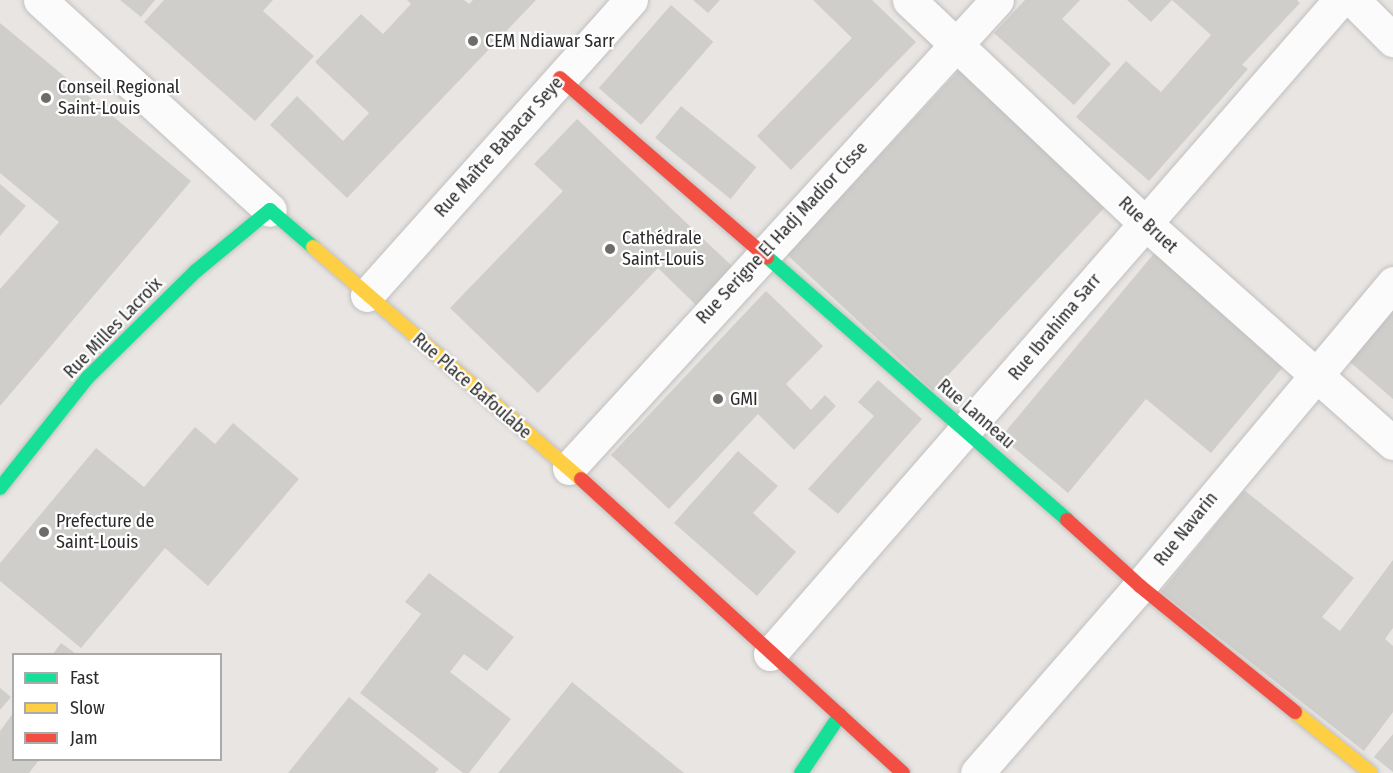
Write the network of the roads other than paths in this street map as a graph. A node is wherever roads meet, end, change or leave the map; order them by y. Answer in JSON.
{"nodes":[{"id":1,"x":40,"y":0,"type":"edge"},
{"id":2,"x":631,"y":0,"type":"edge"},
{"id":3,"x":909,"y":0,"type":"edge"},
{"id":4,"x":997,"y":0,"type":"edge"},
{"id":5,"x":1340,"y":0,"type":"edge"},
{"id":6,"x":1353,"y":0,"type":"edge"},
{"id":7,"x":1393,"y":40,"type":"edge"},
{"id":8,"x":956,"y":45,"type":"junction"},
{"id":9,"x":560,"y":78,"type":"junction"},
{"id":10,"x":270,"y":210,"type":"junction"},
{"id":11,"x":1144,"y":222,"type":"junction"},
{"id":12,"x":762,"y":253,"type":"junction"},
{"id":13,"x":1393,"y":283,"type":"edge"},
{"id":14,"x":367,"y":295,"type":"junction"},
{"id":15,"x":1314,"y":374,"type":"junction"},
{"id":16,"x":968,"y":430,"type":"junction"},
{"id":17,"x":1393,"y":443,"type":"edge"},
{"id":18,"x":569,"y":468,"type":"junction"},
{"id":19,"x":0,"y":488,"type":"edge"},
{"id":20,"x":1140,"y":586,"type":"junction"},
{"id":21,"x":770,"y":654,"type":"junction"},
{"id":22,"x":840,"y":715,"type":"junction"},
{"id":23,"x":801,"y":773,"type":"edge"},
{"id":24,"x":903,"y":773,"type":"edge"},
{"id":25,"x":977,"y":773,"type":"edge"},
{"id":26,"x":1371,"y":773,"type":"edge"}],
"edges":[{"from":1,"to":10,"type":"street","name":"Rue Place Bafoulabe"},
{"from":2,"to":9,"type":"street","name":"Rue Maître Babacar Seye"},
{"from":3,"to":8,"type":"street","name":"Rue Bruet"},
{"from":4,"to":8,"type":"street","name":"Rue Serigne El Hadj Madior Cisse"},
{"from":5,"to":11,"type":"street","name":"Rue Ibrahima Sarr"},
{"from":6,"to":7,"type":"street"},
{"from":8,"to":11,"type":"street","name":"Rue Bruet"},
{"from":8,"to":12,"type":"street","name":"Rue Serigne El Hadj Madior Cisse"},
{"from":9,"to":12,"type":"street","name":"Rue Lanneau"},
{"from":9,"to":14,"type":"street","name":"Rue Maître Babacar Seye"},
{"from":10,"to":14,"type":"street","name":"Rue Place Bafoulabe"},
{"from":10,"to":19,"type":"street","name":"Rue Milles Lacroix"},
{"from":11,"to":15,"type":"street","name":"Rue Bruet"},
{"from":11,"to":16,"type":"street","name":"Rue Ibrahima Sarr"},
{"from":12,"to":16,"type":"street","name":"Rue Lanneau"},
{"from":12,"to":18,"type":"street","name":"Rue Serigne El Hadj Madior Cisse"},
{"from":13,"to":15,"type":"street","name":"Rue Navarin"},
{"from":14,"to":18,"type":"street","name":"Rue Place Bafoulabe"},
{"from":15,"to":17,"type":"street","name":"Rue Bruet"},
{"from":15,"to":20,"type":"street","name":"Rue Navarin"},
{"from":16,"to":20,"type":"street","name":"Rue Lanneau"},
{"from":16,"to":21,"type":"street","name":"Rue Ibrahima Sarr"},
{"from":18,"to":21,"type":"street","name":"Rue Place Bafoulabe"},
{"from":20,"to":25,"type":"street","name":"Rue Navarin"},
{"from":20,"to":26,"type":"street","name":"Rue Lanneau"},
{"from":21,"to":22,"type":"street","name":"Rue Place Bafoulabe"},
{"from":22,"to":23,"type":"street"},
{"from":22,"to":24,"type":"street","name":"Rue Place Bafoulabe"}]}
